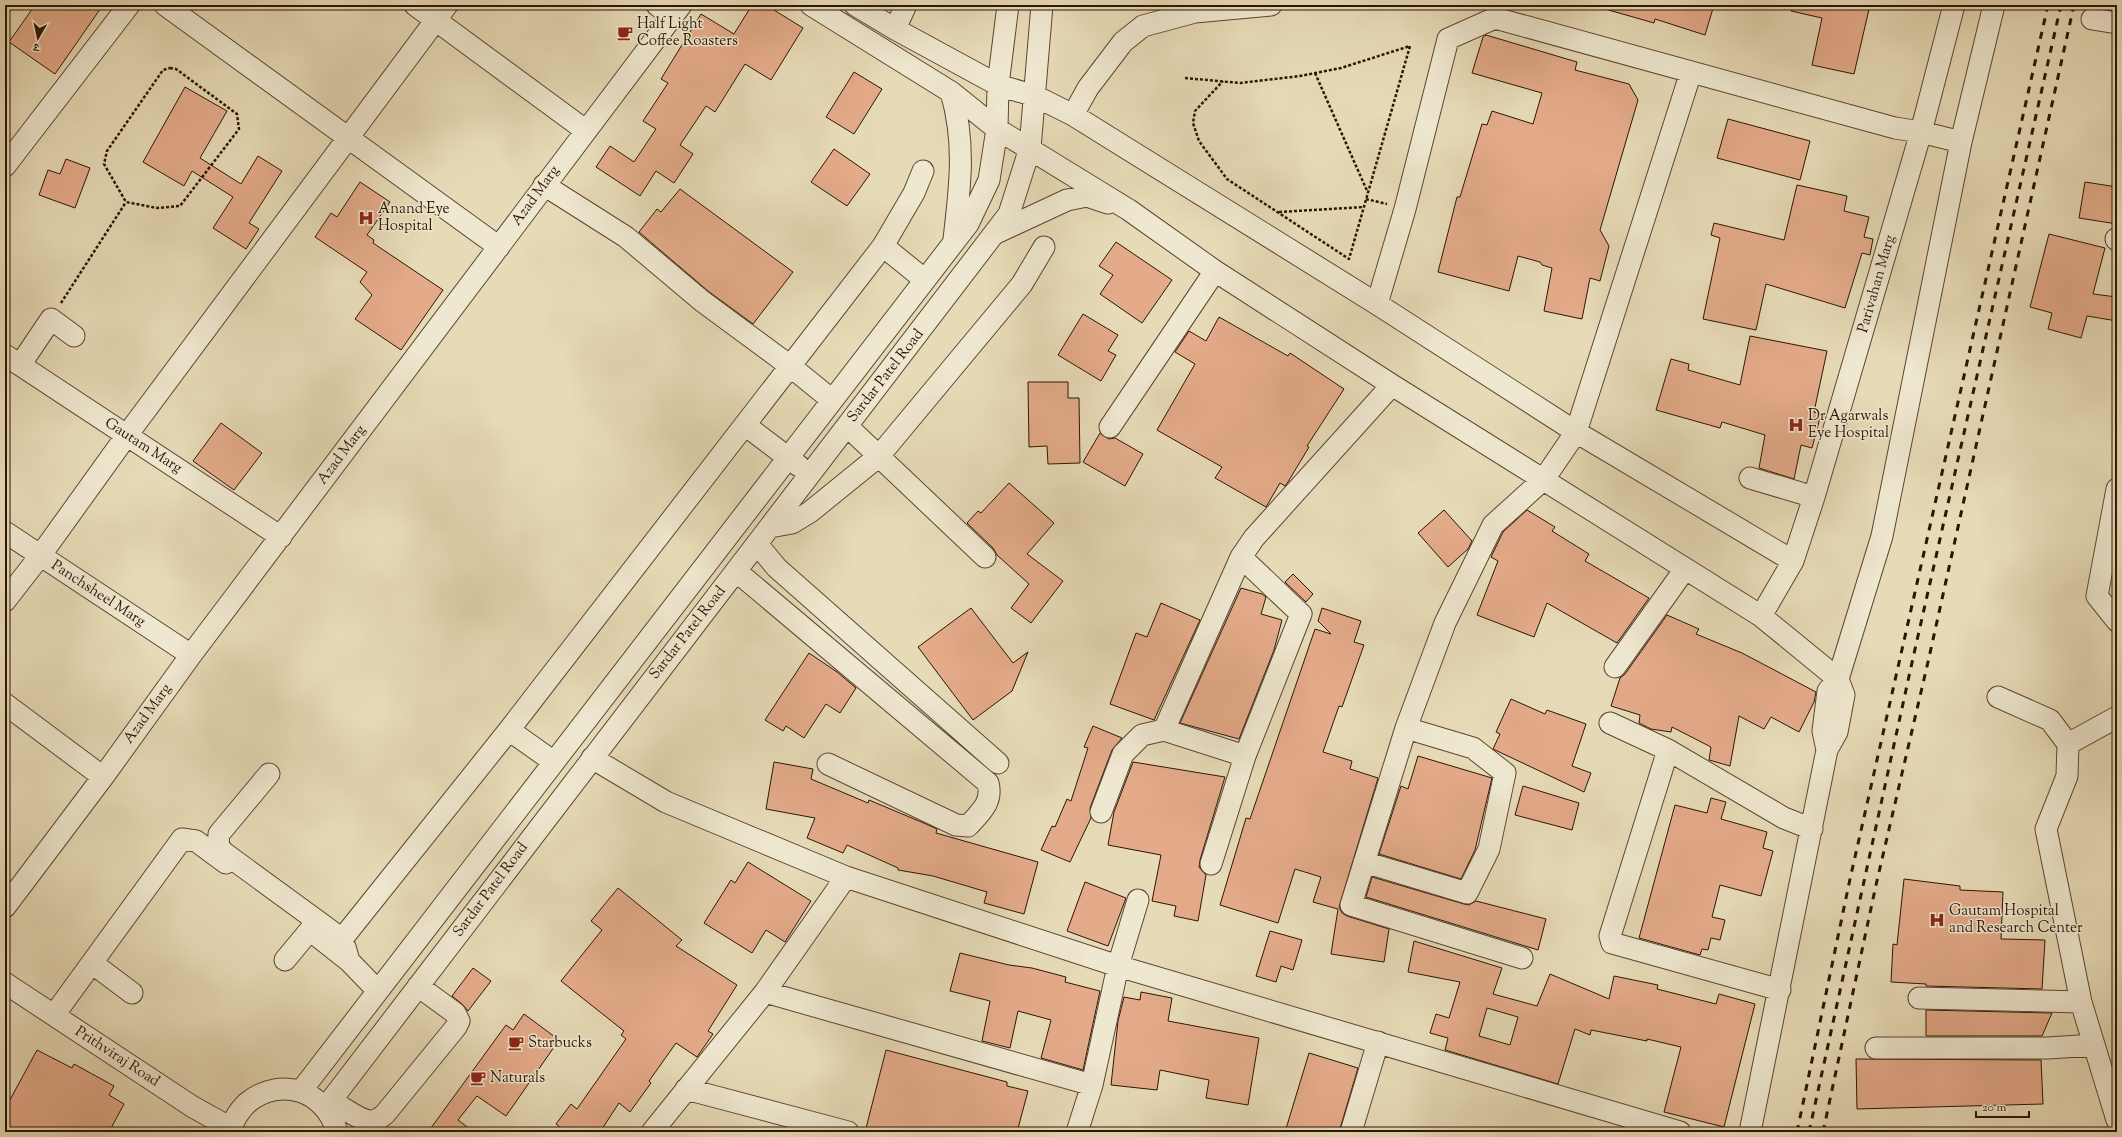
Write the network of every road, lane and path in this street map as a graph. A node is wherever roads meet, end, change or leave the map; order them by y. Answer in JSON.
{"nodes":[{"id":1,"x":129,"y":5,"type":"edge"},
{"id":2,"x":165,"y":5,"type":"edge"},
{"id":3,"x":415,"y":5,"type":"edge"},
{"id":4,"x":657,"y":5,"type":"edge"},
{"id":5,"x":811,"y":5,"type":"edge"},
{"id":6,"x":855,"y":5,"type":"edge"},
{"id":7,"x":906,"y":5,"type":"edge"},
{"id":8,"x":1008,"y":5,"type":"edge"},
{"id":9,"x":1042,"y":5,"type":"edge"},
{"id":10,"x":1271,"y":5,"type":"edge"},
{"id":11,"x":1954,"y":5,"type":"edge"},
{"id":12,"x":1994,"y":5,"type":"edge"},
{"id":13,"x":677,"y":11,"type":"edge"},
{"id":14,"x":441,"y":12,"type":"edge"},
{"id":15,"x":894,"y":29,"type":"junction"},
{"id":16,"x":1691,"y":72,"type":"junction"},
{"id":17,"x":1315,"y":73,"type":"junction"},
{"id":18,"x":1184,"y":78,"type":"dead end"},
{"id":19,"x":1223,"y":81,"type":"junction"},
{"id":20,"x":998,"y":85,"type":"junction"},
{"id":21,"x":951,"y":92,"type":"junction"},
{"id":22,"x":1035,"y":96,"type":"junction"},
{"id":23,"x":1073,"y":115,"type":"junction"},
{"id":24,"x":585,"y":130,"type":"junction"},
{"id":25,"x":997,"y":130,"type":"junction"},
{"id":26,"x":1922,"y":132,"type":"junction"},
{"id":27,"x":348,"y":138,"type":"junction"},
{"id":28,"x":1962,"y":142,"type":"junction"},
{"id":29,"x":1030,"y":148,"type":"junction"},
{"id":30,"x":5,"y":166,"type":"edge"},
{"id":31,"x":923,"y":171,"type":"dead end"},
{"id":32,"x":544,"y":185,"type":"junction"},
{"id":33,"x":1368,"y":193,"type":"junction"},
{"id":34,"x":126,"y":202,"type":"junction"},
{"id":35,"x":1364,"y":208,"type":"junction"},
{"id":36,"x":1129,"y":210,"type":"junction"},
{"id":37,"x":1278,"y":212,"type":"junction"},
{"id":38,"x":994,"y":234,"type":"junction"},
{"id":39,"x":954,"y":242,"type":"junction"},
{"id":40,"x":882,"y":246,"type":"junction"},
{"id":41,"x":499,"y":247,"type":"junction"},
{"id":42,"x":1044,"y":248,"type":"dead end"},
{"id":43,"x":1215,"y":271,"type":"junction"},
{"id":44,"x":925,"y":280,"type":"junction"},
{"id":45,"x":1377,"y":304,"type":"junction"},
{"id":46,"x":51,"y":318,"type":"junction"},
{"id":47,"x":74,"y":336,"type":"dead end"},
{"id":48,"x":12,"y":360,"type":"edge"},
{"id":49,"x":790,"y":366,"type":"junction"},
{"id":50,"x":1392,"y":385,"type":"junction"},
{"id":51,"x":832,"y":400,"type":"junction"},
{"id":52,"x":745,"y":425,"type":"junction"},
{"id":53,"x":848,"y":426,"type":"junction"},
{"id":54,"x":1110,"y":427,"type":"dead end"},
{"id":55,"x":1576,"y":432,"type":"junction"},
{"id":56,"x":127,"y":435,"type":"junction"},
{"id":57,"x":879,"y":456,"type":"junction"},
{"id":58,"x":788,"y":457,"type":"junction"},
{"id":59,"x":810,"y":475,"type":"junction"},
{"id":60,"x":1750,"y":478,"type":"dead end"},
{"id":61,"x":1544,"y":479,"type":"junction"},
{"id":62,"x":2117,"y":489,"type":"edge"},
{"id":63,"x":760,"y":494,"type":"junction"},
{"id":64,"x":1814,"y":497,"type":"junction"},
{"id":65,"x":783,"y":510,"type":"junction"},
{"id":66,"x":770,"y":527,"type":"junction"},
{"id":67,"x":5,"y":532,"type":"edge"},
{"id":68,"x":281,"y":537,"type":"junction"},
{"id":69,"x":757,"y":544,"type":"junction"},
{"id":70,"x":40,"y":556,"type":"junction"},
{"id":71,"x":985,"y":557,"type":"dead end"},
{"id":72,"x":1241,"y":557,"type":"junction"},
{"id":73,"x":1793,"y":561,"type":"junction"},
{"id":74,"x":1685,"y":569,"type":"junction"},
{"id":75,"x":736,"y":570,"type":"junction"},
{"id":76,"x":5,"y":601,"type":"edge"},
{"id":77,"x":1761,"y":616,"type":"junction"},
{"id":78,"x":2117,"y":621,"type":"edge"},
{"id":79,"x":191,"y":655,"type":"junction"},
{"id":80,"x":1615,"y":667,"type":"dead end"},
{"id":81,"x":1838,"y":679,"type":"junction"},
{"id":82,"x":1998,"y":696,"type":"dead end"},
{"id":83,"x":5,"y":704,"type":"edge"},
{"id":84,"x":2117,"y":717,"type":"edge"},
{"id":85,"x":1610,"y":723,"type":"dead end"},
{"id":86,"x":1406,"y":728,"type":"junction"},
{"id":87,"x":509,"y":730,"type":"junction"},
{"id":88,"x":1164,"y":730,"type":"junction"},
{"id":89,"x":2068,"y":744,"type":"junction"},
{"id":90,"x":1668,"y":750,"type":"junction"},
{"id":91,"x":1245,"y":756,"type":"junction"},
{"id":92,"x":592,"y":758,"type":"junction"},
{"id":93,"x":554,"y":762,"type":"junction"},
{"id":94,"x":998,"y":763,"type":"dead end"},
{"id":95,"x":828,"y":764,"type":"dead end"},
{"id":96,"x":269,"y":774,"type":"dead end"},
{"id":97,"x":103,"y":777,"type":"junction"},
{"id":98,"x":1101,"y":812,"type":"dead end"},
{"id":99,"x":1812,"y":829,"type":"junction"},
{"id":100,"x":1364,"y":862,"type":"junction"},
{"id":101,"x":1211,"y":864,"type":"dead end"},
{"id":102,"x":846,"y":877,"type":"junction"},
{"id":103,"x":1138,"y":900,"type":"dead end"},
{"id":104,"x":5,"y":907,"type":"edge"},
{"id":105,"x":310,"y":930,"type":"junction"},
{"id":106,"x":342,"y":938,"type":"junction"},
{"id":107,"x":1522,"y":958,"type":"dead end"},
{"id":108,"x":285,"y":960,"type":"dead end"},
{"id":109,"x":349,"y":961,"type":"junction"},
{"id":110,"x":92,"y":963,"type":"junction"},
{"id":111,"x":1118,"y":966,"type":"junction"},
{"id":112,"x":5,"y":983,"type":"edge"},
{"id":113,"x":418,"y":986,"type":"junction"},
{"id":114,"x":1780,"y":990,"type":"junction"},
{"id":115,"x":378,"y":991,"type":"junction"},
{"id":116,"x":765,"y":992,"type":"junction"},
{"id":117,"x":132,"y":993,"type":"dead end"},
{"id":118,"x":5,"y":997,"type":"edge"},
{"id":119,"x":1920,"y":998,"type":"dead end"},
{"id":120,"x":2081,"y":1002,"type":"junction"},
{"id":121,"x":54,"y":1016,"type":"junction"},
{"id":122,"x":1378,"y":1042,"type":"junction"},
{"id":123,"x":2094,"y":1045,"type":"junction"},
{"id":124,"x":1876,"y":1048,"type":"dead end"},
{"id":125,"x":1092,"y":1085,"type":"junction"},
{"id":126,"x":686,"y":1089,"type":"junction"},
{"id":127,"x":301,"y":1090,"type":"junction"},
{"id":128,"x":328,"y":1104,"type":"junction"},
{"id":129,"x":2117,"y":1120,"type":"edge"},
{"id":130,"x":225,"y":1131,"type":"edge"},
{"id":131,"x":337,"y":1132,"type":"edge"},
{"id":132,"x":652,"y":1132,"type":"edge"},
{"id":133,"x":848,"y":1132,"type":"edge"},
{"id":134,"x":1077,"y":1132,"type":"edge"},
{"id":135,"x":1350,"y":1132,"type":"edge"},
{"id":136,"x":1680,"y":1132,"type":"edge"},
{"id":137,"x":1750,"y":1132,"type":"edge"}],
"edges":[{"from":1,"to":30,"type":"street"},
{"from":2,"to":27,"type":"street"},
{"from":3,"to":14,"type":"street"},
{"from":4,"to":13,"type":"street"},
{"from":5,"to":21,"type":"street"},
{"from":6,"to":15,"type":"street"},
{"from":7,"to":15,"type":"street"},
{"from":8,"to":20,"type":"street","name":"Sardar Patel Road"},
{"from":9,"to":22,"type":"street","name":"Sardar Patel Road"},
{"from":10,"to":23,"type":"street"},
{"from":11,"to":26,"type":"street","name":"Parivahan Marg"},
{"from":12,"to":28,"type":"street"},
{"from":13,"to":24,"type":"street","name":"Azad Marg"},
{"from":14,"to":24,"type":"street"},
{"from":14,"to":27,"type":"street"},
{"from":15,"to":20,"type":"street"},
{"from":16,"to":26,"type":"street"},
{"from":16,"to":45,"type":"street"},
{"from":16,"to":55,"type":"street"},
{"from":17,"to":19,"type":"path"},
{"from":17,"to":33,"type":"path"},
{"from":17,"to":33,"type":"path"},
{"from":18,"to":19,"type":"path"},
{"from":19,"to":37,"type":"path"},
{"from":20,"to":22,"type":"street"},
{"from":20,"to":25,"type":"street","name":"Sardar Patel Road"},
{"from":21,"to":25,"type":"street"},
{"from":21,"to":39,"type":"street"},
{"from":22,"to":23,"type":"street"},
{"from":22,"to":29,"type":"street","name":"Sardar Patel Road"},
{"from":23,"to":45,"type":"street"},
{"from":24,"to":32,"type":"street","name":"Azad Marg"},
{"from":25,"to":29,"type":"street"},
{"from":25,"to":39,"type":"street","name":"Sardar Patel Road"},
{"from":26,"to":28,"type":"street"},
{"from":26,"to":64,"type":"street","name":"Parivahan Marg"},
{"from":27,"to":41,"type":"street"},
{"from":27,"to":56,"type":"street"},
{"from":28,"to":81,"type":"street"},
{"from":29,"to":36,"type":"street"},
{"from":29,"to":38,"type":"street","name":"Sardar Patel Road"},
{"from":31,"to":40,"type":"street"},
{"from":32,"to":41,"type":"street","name":"Azad Marg"},
{"from":32,"to":49,"type":"street"},
{"from":33,"to":35,"type":"path"},
{"from":34,"to":34,"type":"path"},
{"from":34,"to":46,"type":"path"},
{"from":35,"to":37,"type":"path"},
{"from":35,"to":37,"type":"path"},
{"from":36,"to":38,"type":"street"},
{"from":36,"to":43,"type":"street"},
{"from":38,"to":53,"type":"street","name":"Sardar Patel Road"},
{"from":39,"to":44,"type":"street","name":"Sardar Patel Road"},
{"from":40,"to":44,"type":"street"},
{"from":40,"to":49,"type":"street"},
{"from":41,"to":68,"type":"street","name":"Azad Marg"},
{"from":42,"to":57,"type":"street"},
{"from":43,"to":50,"type":"street"},
{"from":43,"to":54,"type":"street"},
{"from":44,"to":51,"type":"street","name":"Sardar Patel Road"},
{"from":45,"to":55,"type":"street"},
{"from":46,"to":47,"type":"street"},
{"from":46,"to":48,"type":"street"},
{"from":48,"to":56,"type":"street","name":"Gautam Marg"},
{"from":49,"to":51,"type":"street"},
{"from":49,"to":52,"type":"street"},
{"from":50,"to":61,"type":"street"},
{"from":50,"to":72,"type":"street"},
{"from":51,"to":58,"type":"street","name":"Sardar Patel Road"},
{"from":52,"to":58,"type":"street"},
{"from":52,"to":87,"type":"street"},
{"from":53,"to":57,"type":"street"},
{"from":53,"to":59,"type":"street","name":"Sardar Patel Road"},
{"from":55,"to":61,"type":"street"},
{"from":55,"to":73,"type":"street"},
{"from":56,"to":68,"type":"street","name":"Gautam Marg"},
{"from":56,"to":70,"type":"street"},
{"from":57,"to":66,"type":"street"},
{"from":57,"to":71,"type":"street"},
{"from":58,"to":59,"type":"street"},
{"from":58,"to":63,"type":"street","name":"Sardar Patel Road"},
{"from":59,"to":65,"type":"street","name":"Sardar Patel Road"},
{"from":60,"to":64,"type":"street"},
{"from":61,"to":74,"type":"street"},
{"from":61,"to":86,"type":"street"},
{"from":62,"to":78,"type":"street"},
{"from":63,"to":65,"type":"street"},
{"from":63,"to":93,"type":"street","name":"Sardar Patel Road"},
{"from":64,"to":73,"type":"street","name":"Parivahan Marg"},
{"from":65,"to":66,"type":"street","name":"Sardar Patel Road"},
{"from":66,"to":69,"type":"street","name":"Sardar Patel Road"},
{"from":67,"to":70,"type":"street","name":"Panchsheel Marg"},
{"from":68,"to":79,"type":"street","name":"Azad Marg"},
{"from":69,"to":75,"type":"street","name":"Sardar Patel Road"},
{"from":69,"to":94,"type":"street"},
{"from":70,"to":76,"type":"street"},
{"from":70,"to":79,"type":"street","name":"Panchsheel Marg"},
{"from":72,"to":88,"type":"street"},
{"from":72,"to":91,"type":"street"},
{"from":73,"to":77,"type":"street","name":"Parivahan Marg"},
{"from":74,"to":77,"type":"street"},
{"from":74,"to":80,"type":"street"},
{"from":75,"to":92,"type":"street","name":"Sardar Patel Road"},
{"from":75,"to":95,"type":"street"},
{"from":77,"to":81,"type":"street"},
{"from":79,"to":97,"type":"street","name":"Azad Marg"},
{"from":81,"to":99,"type":"street"},
{"from":82,"to":89,"type":"street"},
{"from":83,"to":97,"type":"street"},
{"from":84,"to":89,"type":"street"},
{"from":85,"to":90,"type":"street"},
{"from":86,"to":100,"type":"street"},
{"from":86,"to":100,"type":"street"},
{"from":87,"to":93,"type":"street"},
{"from":87,"to":106,"type":"street"},
{"from":88,"to":91,"type":"street"},
{"from":88,"to":98,"type":"street"},
{"from":89,"to":120,"type":"street"},
{"from":90,"to":99,"type":"street"},
{"from":90,"to":114,"type":"street"},
{"from":91,"to":101,"type":"street"},
{"from":92,"to":102,"type":"street"},
{"from":92,"to":113,"type":"street","name":"Sardar Patel Road"},
{"from":93,"to":115,"type":"street","name":"Sardar Patel Road"},
{"from":96,"to":106,"type":"street"},
{"from":97,"to":104,"type":"street","name":"Azad Marg"},
{"from":99,"to":114,"type":"street"},
{"from":100,"to":107,"type":"street"},
{"from":102,"to":111,"type":"street"},
{"from":102,"to":116,"type":"street"},
{"from":103,"to":111,"type":"street"},
{"from":105,"to":108,"type":"street"},
{"from":105,"to":109,"type":"street"},
{"from":105,"to":110,"type":"street"},
{"from":106,"to":109,"type":"street"},
{"from":109,"to":115,"type":"street"},
{"from":110,"to":117,"type":"street"},
{"from":110,"to":121,"type":"street"},
{"from":111,"to":122,"type":"street"},
{"from":111,"to":125,"type":"street"},
{"from":112,"to":121,"type":"street","name":"Prithviraj Road"},
{"from":113,"to":128,"type":"street","name":"Sardar Patel Road"},
{"from":113,"to":128,"type":"street"},
{"from":114,"to":137,"type":"street"},
{"from":115,"to":127,"type":"street","name":"Sardar Patel Road"},
{"from":116,"to":125,"type":"street"},
{"from":116,"to":126,"type":"street"},
{"from":118,"to":130,"type":"street","name":"Prithviraj Road"},
{"from":119,"to":120,"type":"street"},
{"from":120,"to":123,"type":"street"},
{"from":121,"to":130,"type":"street","name":"Prithviraj Road"},
{"from":122,"to":135,"type":"street"},
{"from":122,"to":136,"type":"street"},
{"from":123,"to":124,"type":"street"},
{"from":123,"to":129,"type":"street"},
{"from":125,"to":134,"type":"street"},
{"from":126,"to":132,"type":"street"},
{"from":126,"to":133,"type":"street"},
{"from":127,"to":128,"type":"street"},
{"from":127,"to":130,"type":"street"},
{"from":128,"to":131,"type":"street"}]}
